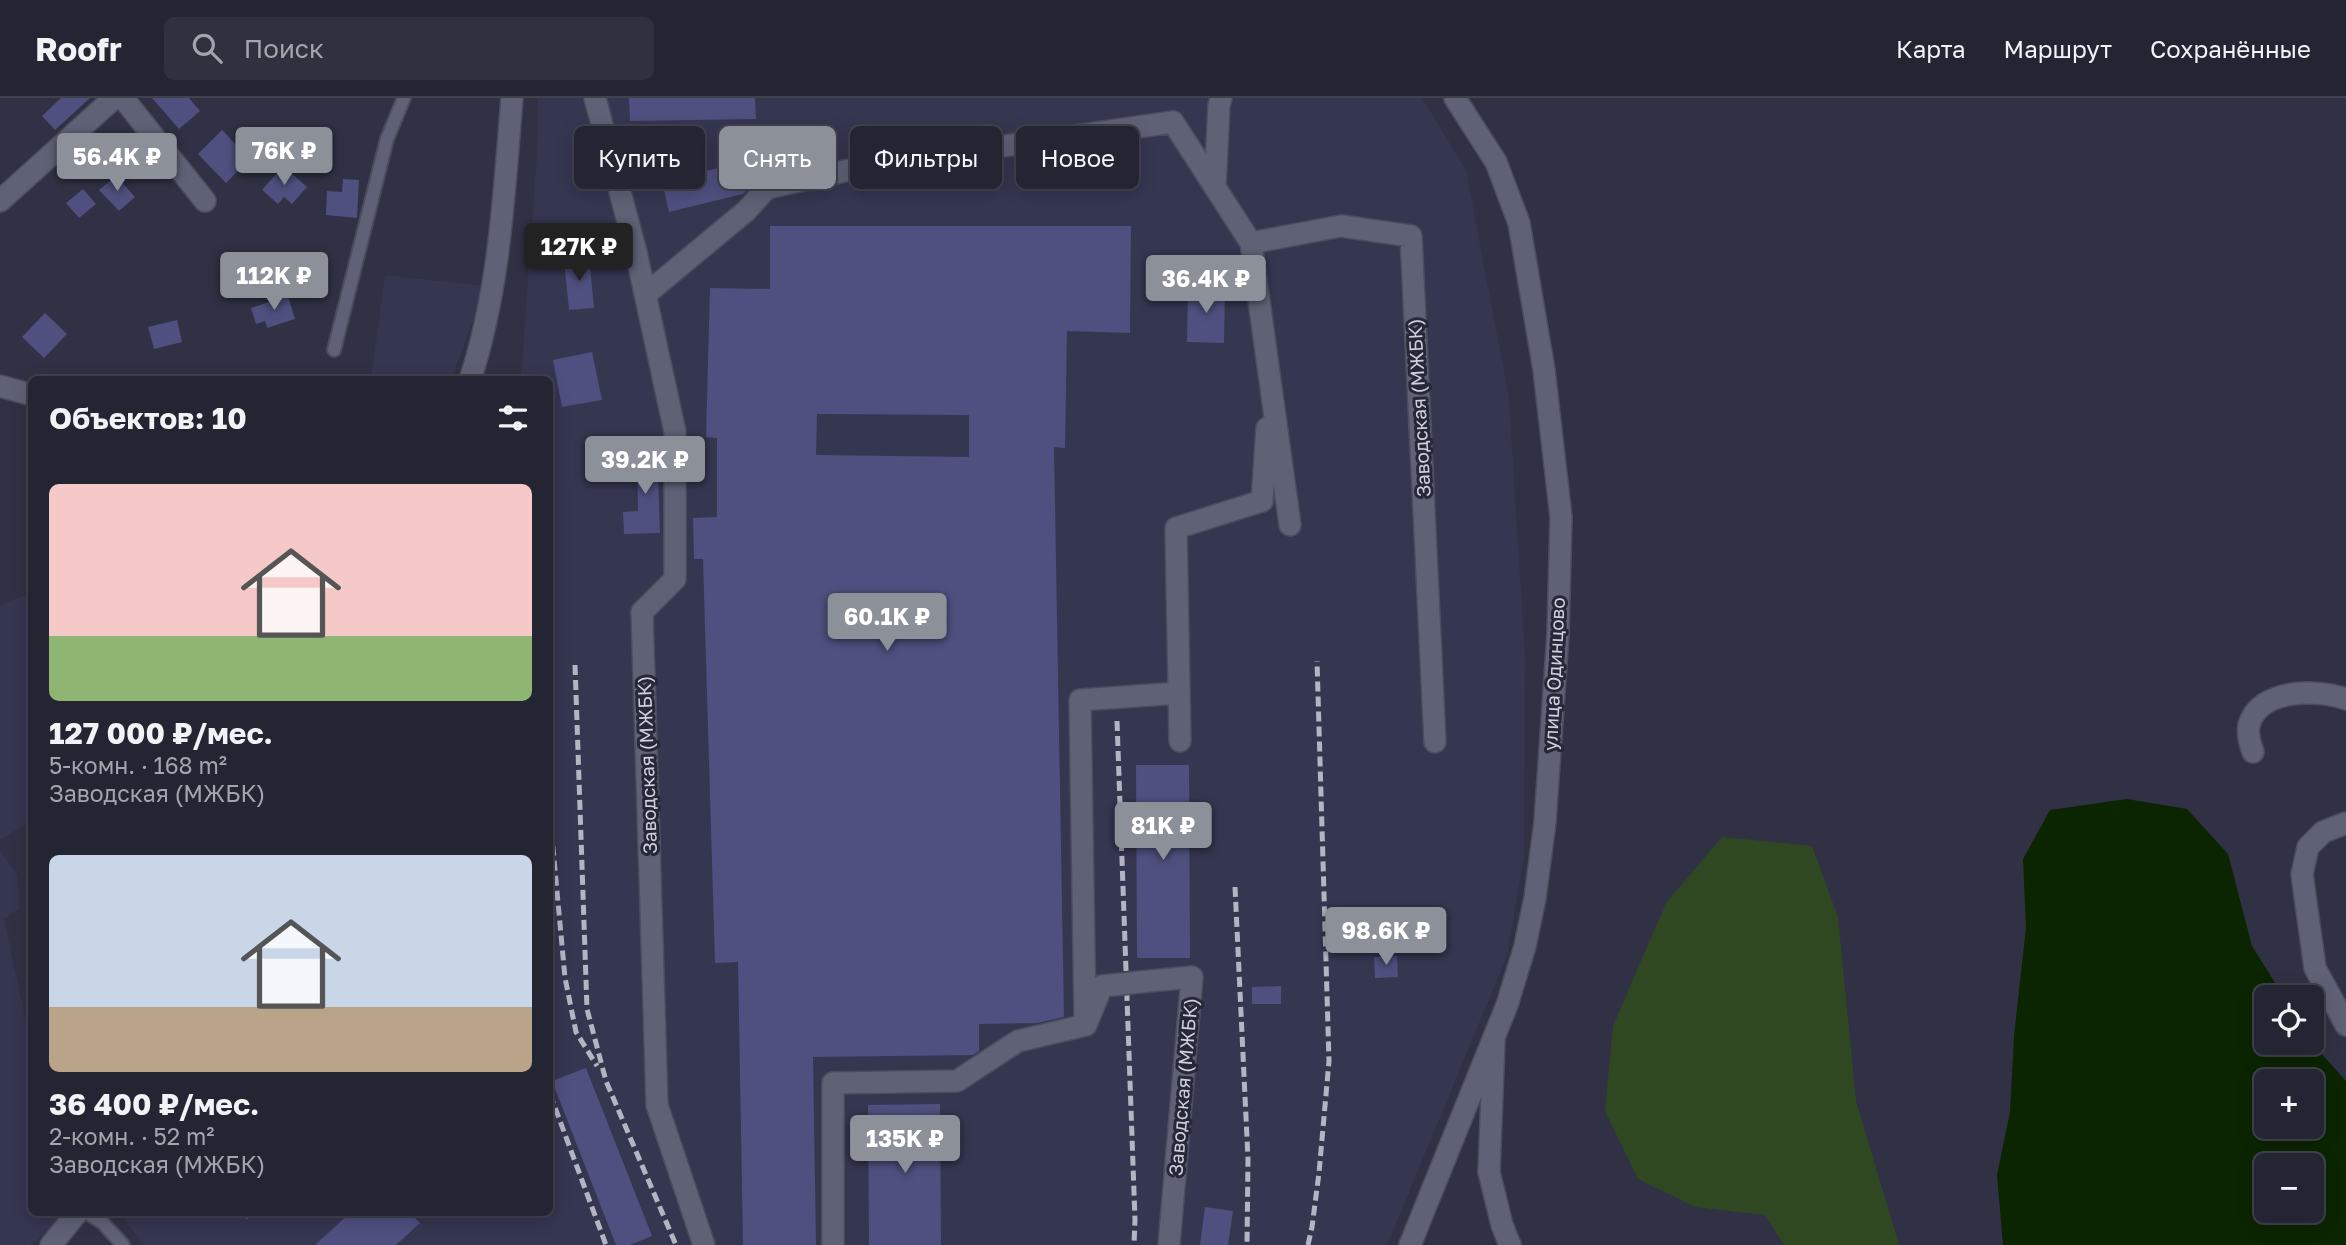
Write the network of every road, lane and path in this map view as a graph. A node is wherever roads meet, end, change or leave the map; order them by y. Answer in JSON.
{"nodes":[{"id":1,"x":114,"y":98,"type":"edge"},
{"id":2,"x":123,"y":98,"type":"edge"},
{"id":3,"x":404,"y":98,"type":"edge"},
{"id":4,"x":512,"y":98,"type":"edge"},
{"id":5,"x":595,"y":98,"type":"edge"},
{"id":6,"x":1221,"y":98,"type":"edge"},
{"id":7,"x":1455,"y":98,"type":"edge"},
{"id":8,"x":1215,"y":187,"type":"junction"},
{"id":9,"x":0,"y":201,"type":"edge"},
{"id":10,"x":205,"y":201,"type":"dead end"},
{"id":11,"x":1251,"y":243,"type":"junction"},
{"id":12,"x":645,"y":295,"type":"junction"},
{"id":13,"x":334,"y":350,"type":"dead end"},
{"id":14,"x":471,"y":376,"type":"edge"},
{"id":15,"x":1270,"y":384,"type":"junction"},
{"id":16,"x":0,"y":386,"type":"edge"},
{"id":17,"x":28,"y":395,"type":"edge"},
{"id":18,"x":1290,"y":525,"type":"dead end"},
{"id":19,"x":1179,"y":693,"type":"junction"},
{"id":20,"x":2346,"y":699,"type":"edge"},
{"id":21,"x":1180,"y":741,"type":"dead end"},
{"id":22,"x":1435,"y":742,"type":"dead end"},
{"id":23,"x":2253,"y":752,"type":"dead end"},
{"id":24,"x":2346,"y":823,"type":"edge"},
{"id":25,"x":1086,"y":1025,"type":"junction"},
{"id":26,"x":2346,"y":1025,"type":"edge"},
{"id":27,"x":1494,"y":1041,"type":"junction"},
{"id":28,"x":75,"y":1216,"type":"edge"},
{"id":29,"x":92,"y":1216,"type":"edge"},
{"id":30,"x":51,"y":1245,"type":"edge"},
{"id":31,"x":123,"y":1245,"type":"edge"},
{"id":32,"x":704,"y":1245,"type":"edge"},
{"id":33,"x":833,"y":1245,"type":"edge"},
{"id":34,"x":1169,"y":1245,"type":"edge"},
{"id":35,"x":1410,"y":1245,"type":"edge"},
{"id":36,"x":1510,"y":1245,"type":"edge"}],
"edges":[{"from":1,"to":9,"type":"street"},
{"from":2,"to":10,"type":"street"},
{"from":3,"to":13,"type":"lane"},
{"from":4,"to":14,"type":"street"},
{"from":5,"to":12,"type":"street","name":"Заводская (МЖБК)"},
{"from":6,"to":8,"type":"street"},
{"from":7,"to":27,"type":"street","name":"улица Одинцово"},
{"from":8,"to":11,"type":"street"},
{"from":8,"to":12,"type":"street"},
{"from":11,"to":15,"type":"street"},
{"from":11,"to":22,"type":"street","name":"Заводская (МЖБК)"},
{"from":12,"to":32,"type":"street","name":"Заводская (МЖБК)"},
{"from":15,"to":18,"type":"street"},
{"from":15,"to":19,"type":"street"},
{"from":16,"to":17,"type":"street"},
{"from":19,"to":21,"type":"street"},
{"from":19,"to":25,"type":"street"},
{"from":20,"to":23,"type":"street"},
{"from":24,"to":26,"type":"street"},
{"from":25,"to":33,"type":"street"},
{"from":25,"to":34,"type":"street","name":"Заводская (МЖБК)","bridge":true},
{"from":27,"to":35,"type":"street","name":"улица Одинцово"},
{"from":27,"to":36,"type":"street"},
{"from":28,"to":30,"type":"street"},
{"from":29,"to":31,"type":"lane"}]}
